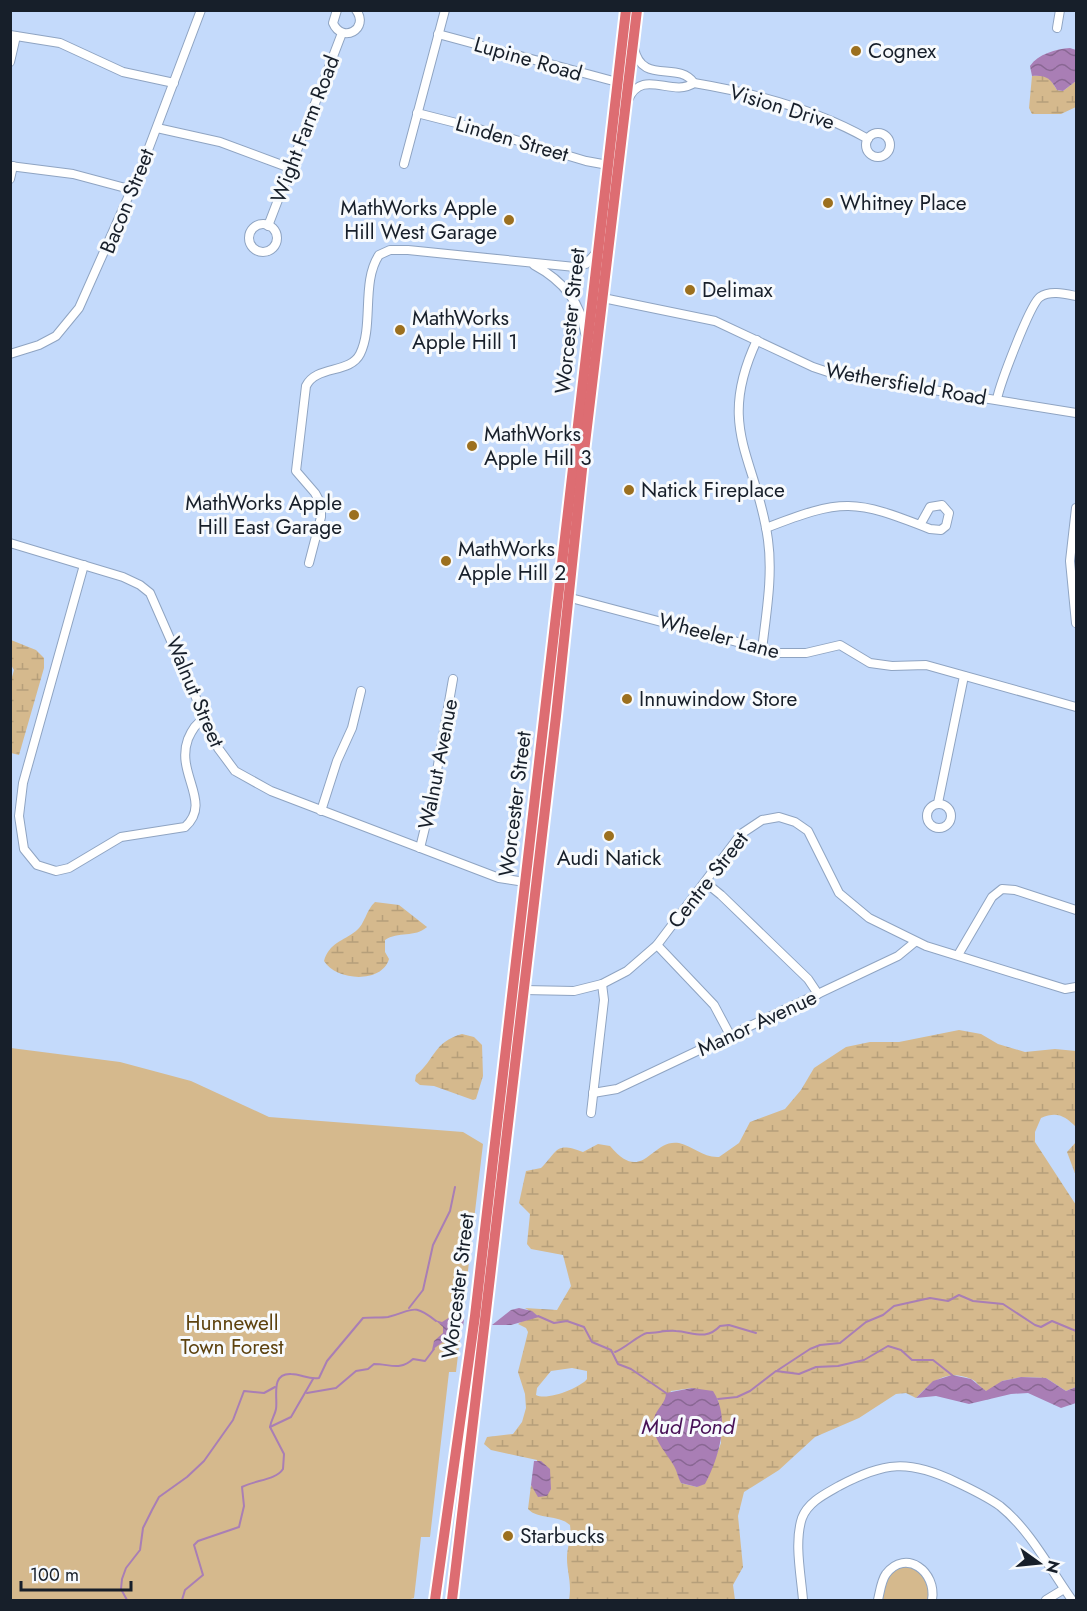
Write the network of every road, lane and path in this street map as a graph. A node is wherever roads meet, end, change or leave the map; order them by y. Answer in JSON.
{"nodes":[{"id":1,"x":201,"y":10,"type":"edge"},
{"id":2,"x":337,"y":10,"type":"edge"},
{"id":3,"x":356,"y":10,"type":"edge"},
{"id":4,"x":445,"y":10,"type":"edge"},
{"id":5,"x":626,"y":10,"type":"edge"},
{"id":6,"x":638,"y":10,"type":"edge"},
{"id":7,"x":1060,"y":10,"type":"edge"},
{"id":8,"x":1057,"y":28,"type":"dead end"},
{"id":9,"x":342,"y":33,"type":"junction"},
{"id":10,"x":438,"y":34,"type":"junction"},
{"id":11,"x":13,"y":35,"type":"edge"},
{"id":12,"x":633,"y":45,"type":"junction"},
{"id":13,"x":10,"y":62,"type":"edge"},
{"id":14,"x":618,"y":81,"type":"junction"},
{"id":15,"x":174,"y":83,"type":"junction"},
{"id":16,"x":694,"y":83,"type":"junction"},
{"id":17,"x":627,"y":104,"type":"junction"},
{"id":18,"x":417,"y":113,"type":"junction"},
{"id":19,"x":157,"y":128,"type":"junction"},
{"id":20,"x":868,"y":139,"type":"dead end"},
{"id":21,"x":404,"y":164,"type":"dead end"},
{"id":22,"x":608,"y":165,"type":"junction"},
{"id":23,"x":12,"y":166,"type":"edge"},
{"id":24,"x":290,"y":168,"type":"junction"},
{"id":25,"x":10,"y":179,"type":"edge"},
{"id":26,"x":133,"y":189,"type":"junction"},
{"id":27,"x":268,"y":226,"type":"dead end"},
{"id":28,"x":597,"y":251,"type":"junction"},
{"id":29,"x":530,"y":263,"type":"junction"},
{"id":30,"x":1077,"y":296,"type":"edge"},
{"id":31,"x":603,"y":298,"type":"junction"},
{"id":32,"x":757,"y":340,"type":"junction"},
{"id":33,"x":586,"y":346,"type":"junction"},
{"id":34,"x":10,"y":354,"type":"edge"},
{"id":35,"x":997,"y":399,"type":"junction"},
{"id":36,"x":1077,"y":412,"type":"edge"},
{"id":37,"x":1077,"y":508,"type":"edge"},
{"id":38,"x":920,"y":525,"type":"dead end"},
{"id":39,"x":766,"y":528,"type":"junction"},
{"id":40,"x":10,"y":543,"type":"edge"},
{"id":41,"x":309,"y":563,"type":"dead end"},
{"id":42,"x":84,"y":565,"type":"junction"},
{"id":43,"x":567,"y":597,"type":"junction"},
{"id":44,"x":1077,"y":623,"type":"edge"},
{"id":45,"x":762,"y":650,"type":"junction"},
{"id":46,"x":964,"y":676,"type":"junction"},
{"id":47,"x":453,"y":679,"type":"dead end"},
{"id":48,"x":361,"y":691,"type":"dead end"},
{"id":49,"x":1077,"y":707,"type":"edge"},
{"id":50,"x":205,"y":718,"type":"junction"},
{"id":51,"x":938,"y":803,"type":"dead end"},
{"id":52,"x":321,"y":812,"type":"junction"},
{"id":53,"x":420,"y":848,"type":"junction"},
{"id":54,"x":525,"y":882,"type":"junction"},
{"id":55,"x":705,"y":882,"type":"junction"},
{"id":56,"x":1077,"y":910,"type":"edge"},
{"id":57,"x":915,"y":942,"type":"junction"},
{"id":58,"x":657,"y":945,"type":"junction"},
{"id":59,"x":958,"y":955,"type":"junction"},
{"id":60,"x":602,"y":984,"type":"junction"},
{"id":61,"x":1077,"y":987,"type":"edge"},
{"id":62,"x":524,"y":990,"type":"junction"},
{"id":63,"x":818,"y":994,"type":"junction"},
{"id":64,"x":730,"y":1035,"type":"junction"},
{"id":65,"x":593,"y":1093,"type":"junction"},
{"id":66,"x":591,"y":1113,"type":"dead end"},
{"id":67,"x":1064,"y":1589,"type":"junction"},
{"id":68,"x":435,"y":1600,"type":"edge"},
{"id":69,"x":452,"y":1600,"type":"edge"},
{"id":70,"x":803,"y":1600,"type":"edge"},
{"id":71,"x":878,"y":1600,"type":"edge"},
{"id":72,"x":932,"y":1600,"type":"edge"},
{"id":73,"x":1046,"y":1600,"type":"edge"},
{"id":74,"x":1072,"y":1600,"type":"edge"}],
"edges":[{"from":1,"to":15,"type":"street","name":"Bacon Street"},
{"from":2,"to":9,"type":"street","name":"Wight Farm Road"},
{"from":3,"to":9,"type":"street","name":"Wight Farm Road"},
{"from":4,"to":10,"type":"street"},
{"from":5,"to":14,"type":"highway","name":"Worcester Street"},
{"from":6,"to":12,"type":"highway","name":"Worcester Street"},
{"from":7,"to":8,"type":"street"},
{"from":9,"to":24,"type":"street","name":"Wight Farm Road"},
{"from":10,"to":14,"type":"street","name":"Lupine Road"},
{"from":10,"to":18,"type":"street"},
{"from":11,"to":13,"type":"street"},
{"from":11,"to":15,"type":"street"},
{"from":12,"to":16,"type":"street","name":"Vision Drive"},
{"from":12,"to":17,"type":"highway","name":"Worcester Street"},
{"from":14,"to":22,"type":"highway","name":"Worcester Street"},
{"from":15,"to":19,"type":"street","name":"Bacon Street"},
{"from":16,"to":17,"type":"street","name":"Vision Drive"},
{"from":16,"to":20,"type":"street","name":"Vision Drive"},
{"from":17,"to":31,"type":"highway","name":"Worcester Street"},
{"from":18,"to":21,"type":"street"},
{"from":18,"to":22,"type":"street","name":"Linden Street"},
{"from":19,"to":24,"type":"street"},
{"from":19,"to":26,"type":"street","name":"Bacon Street"},
{"from":22,"to":28,"type":"highway","name":"Worcester Street"},
{"from":23,"to":25,"type":"street"},
{"from":23,"to":26,"type":"street"},
{"from":24,"to":27,"type":"street","name":"Wight Farm Road"},
{"from":26,"to":34,"type":"street","name":"Bacon Street"},
{"from":28,"to":29,"type":"street"},
{"from":28,"to":33,"type":"highway","name":"Worcester Street"},
{"from":29,"to":33,"type":"street"},
{"from":29,"to":41,"type":"street"},
{"from":30,"to":35,"type":"street"},
{"from":31,"to":32,"type":"street","name":"Wethersfield Road"},
{"from":31,"to":43,"type":"highway","name":"Worcester Street"},
{"from":32,"to":35,"type":"street","name":"Wethersfield Road"},
{"from":32,"to":39,"type":"street"},
{"from":33,"to":54,"type":"highway","name":"Worcester Street"},
{"from":35,"to":36,"type":"street","name":"Wethersfield Road"},
{"from":37,"to":44,"type":"street"},
{"from":38,"to":39,"type":"street"},
{"from":39,"to":45,"type":"street"},
{"from":40,"to":42,"type":"street","name":"Walnut Street"},
{"from":42,"to":50,"type":"street","name":"Walnut Street"},
{"from":42,"to":50,"type":"street"},
{"from":43,"to":45,"type":"street","name":"Wheeler Lane"},
{"from":43,"to":62,"type":"highway","name":"Worcester Street"},
{"from":45,"to":46,"type":"street","name":"Wheeler Lane"},
{"from":46,"to":49,"type":"street","name":"Wheeler Lane"},
{"from":46,"to":51,"type":"street"},
{"from":47,"to":53,"type":"street","name":"Walnut Avenue"},
{"from":48,"to":52,"type":"street"},
{"from":50,"to":52,"type":"street","name":"Walnut Street"},
{"from":52,"to":53,"type":"street","name":"Walnut Street"},
{"from":53,"to":54,"type":"street","name":"Walnut Street"},
{"from":54,"to":68,"type":"highway","name":"Worcester Street"},
{"from":55,"to":57,"type":"street","name":"Centre Street"},
{"from":55,"to":58,"type":"street","name":"Centre Street"},
{"from":55,"to":63,"type":"street"},
{"from":56,"to":59,"type":"street"},
{"from":57,"to":59,"type":"street","name":"Centre Street"},
{"from":57,"to":63,"type":"street","name":"Manor Avenue"},
{"from":58,"to":60,"type":"street","name":"Centre Street"},
{"from":58,"to":64,"type":"street"},
{"from":59,"to":61,"type":"street","name":"Centre Street"},
{"from":60,"to":62,"type":"street","name":"Centre Street"},
{"from":60,"to":65,"type":"street"},
{"from":62,"to":69,"type":"highway","name":"Worcester Street"},
{"from":63,"to":64,"type":"street","name":"Manor Avenue"},
{"from":64,"to":65,"type":"street","name":"Manor Avenue"},
{"from":65,"to":66,"type":"street"},
{"from":67,"to":70,"type":"street"},
{"from":67,"to":73,"type":"street"},
{"from":67,"to":74,"type":"street"},
{"from":71,"to":72,"type":"street"}]}
